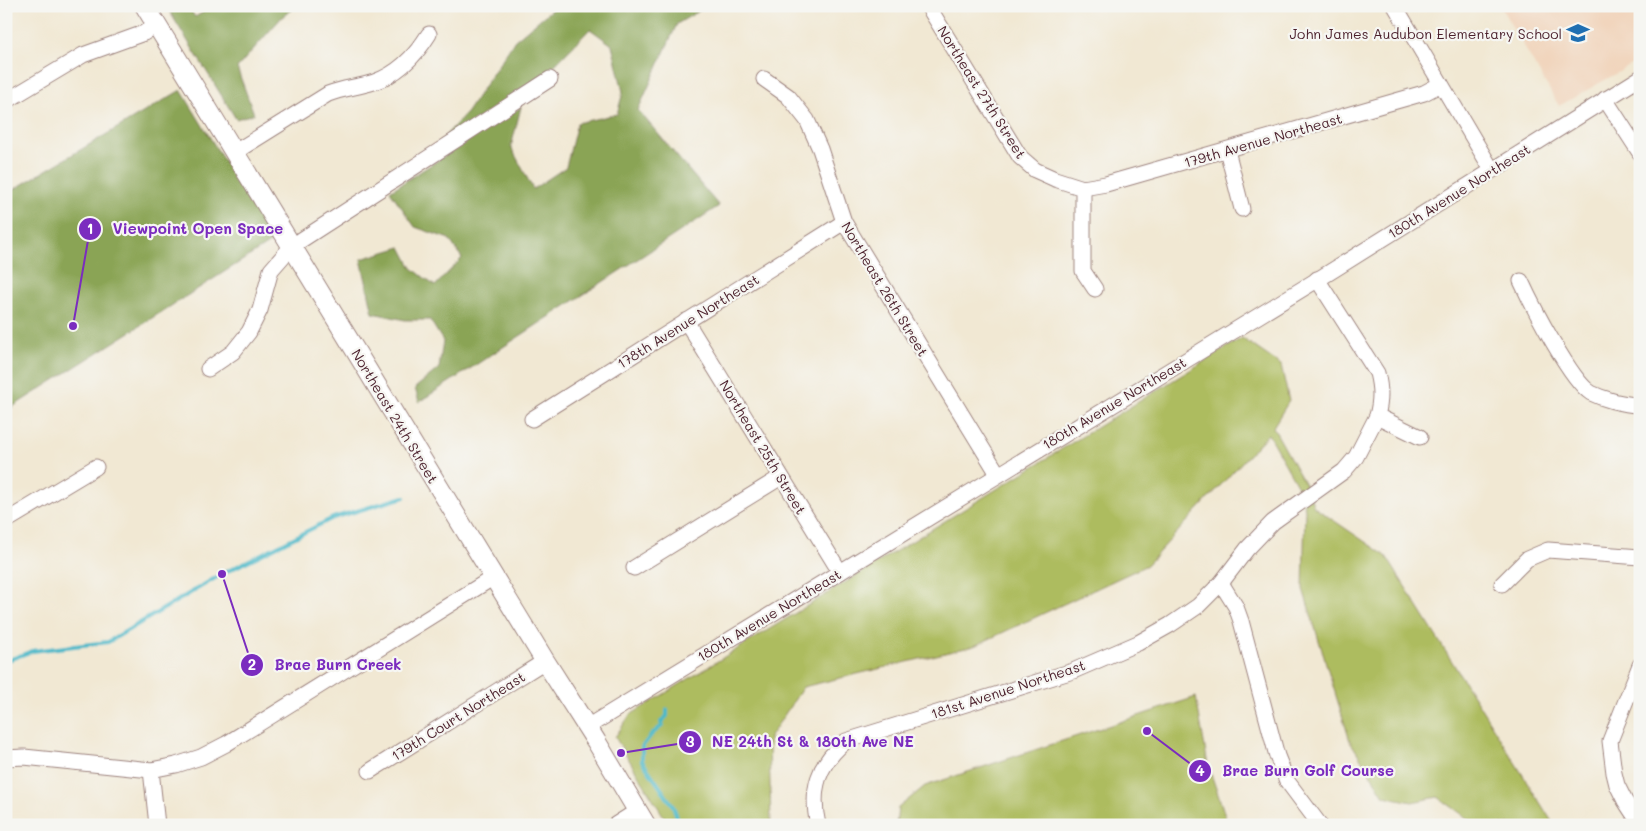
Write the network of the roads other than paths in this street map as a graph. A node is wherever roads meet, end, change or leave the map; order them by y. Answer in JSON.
{"nodes":[{"id":1,"x":145,"y":6,"type":"edge"},
{"id":2,"x":928,"y":6,"type":"edge"},
{"id":3,"x":1395,"y":6,"type":"edge"},
{"id":4,"x":157,"y":24,"type":"junction"},
{"id":5,"x":430,"y":34,"type":"dead end"},
{"id":6,"x":1640,"y":78,"type":"edge"},
{"id":7,"x":550,"y":79,"type":"dead end"},
{"id":8,"x":764,"y":79,"type":"dead end"},
{"id":9,"x":1441,"y":84,"type":"junction"},
{"id":10,"x":1605,"y":99,"type":"junction"},
{"id":11,"x":8,"y":100,"type":"dead end"},
{"id":12,"x":1228,"y":150,"type":"junction"},
{"id":13,"x":235,"y":152,"type":"junction"},
{"id":14,"x":1640,"y":153,"type":"edge"},
{"id":15,"x":1492,"y":170,"type":"junction"},
{"id":16,"x":1083,"y":188,"type":"junction"},
{"id":17,"x":1242,"y":208,"type":"dead end"},
{"id":18,"x":844,"y":222,"type":"junction"},
{"id":19,"x":292,"y":246,"type":"junction"},
{"id":20,"x":1318,"y":279,"type":"junction"},
{"id":21,"x":1521,"y":282,"type":"dead end"},
{"id":22,"x":1095,"y":290,"type":"dead end"},
{"id":23,"x":686,"y":321,"type":"junction"},
{"id":24,"x":208,"y":369,"type":"dead end"},
{"id":25,"x":1640,"y":406,"type":"edge"},
{"id":26,"x":1377,"y":416,"type":"junction"},
{"id":27,"x":532,"y":419,"type":"dead end"},
{"id":28,"x":1420,"y":437,"type":"dead end"},
{"id":29,"x":96,"y":467,"type":"dead end"},
{"id":30,"x":998,"y":474,"type":"junction"},
{"id":31,"x":781,"y":477,"type":"junction"},
{"id":32,"x":6,"y":521,"type":"edge"},
{"id":33,"x":1640,"y":557,"type":"edge"},
{"id":34,"x":634,"y":568,"type":"dead end"},
{"id":35,"x":840,"y":572,"type":"junction"},
{"id":36,"x":494,"y":577,"type":"junction"},
{"id":37,"x":1221,"y":583,"type":"junction"},
{"id":38,"x":1502,"y":584,"type":"dead end"},
{"id":39,"x":545,"y":661,"type":"junction"},
{"id":40,"x":1640,"y":665,"type":"edge"},
{"id":41,"x":587,"y":727,"type":"junction"},
{"id":42,"x":6,"y":758,"type":"edge"},
{"id":43,"x":151,"y":770,"type":"junction"},
{"id":44,"x":370,"y":771,"type":"dead end"},
{"id":45,"x":642,"y":818,"type":"edge"},
{"id":46,"x":1640,"y":824,"type":"edge"},
{"id":47,"x":156,"y":825,"type":"edge"},
{"id":48,"x":615,"y":825,"type":"edge"},
{"id":49,"x":818,"y":825,"type":"edge"},
{"id":50,"x":1320,"y":825,"type":"edge"}],
"edges":[{"from":1,"to":4,"type":"main road","name":"Northeast 24th Street"},
{"from":2,"to":16,"type":"street","name":"Northeast 27th Street"},
{"from":3,"to":9,"type":"street"},
{"from":4,"to":11,"type":"street"},
{"from":4,"to":13,"type":"main road","name":"Northeast 24th Street"},
{"from":5,"to":13,"type":"street"},
{"from":6,"to":10,"type":"street","name":"180th Avenue Northeast"},
{"from":7,"to":19,"type":"street"},
{"from":8,"to":18,"type":"street","name":"Northeast 26th Street"},
{"from":9,"to":12,"type":"street","name":"179th Avenue Northeast"},
{"from":9,"to":15,"type":"street"},
{"from":10,"to":14,"type":"street"},
{"from":10,"to":15,"type":"street","name":"180th Avenue Northeast"},
{"from":12,"to":16,"type":"street","name":"179th Avenue Northeast"},
{"from":12,"to":17,"type":"street"},
{"from":13,"to":19,"type":"main road","name":"Northeast 24th Street"},
{"from":15,"to":20,"type":"street","name":"180th Avenue Northeast"},
{"from":16,"to":22,"type":"street"},
{"from":18,"to":23,"type":"street","name":"178th Avenue Northeast"},
{"from":18,"to":30,"type":"street","name":"Northeast 26th Street"},
{"from":19,"to":24,"type":"street"},
{"from":19,"to":36,"type":"main road","name":"Northeast 24th Street"},
{"from":20,"to":26,"type":"street","name":"181st Avenue Northeast"},
{"from":20,"to":30,"type":"street","name":"180th Avenue Northeast"},
{"from":21,"to":25,"type":"street"},
{"from":23,"to":27,"type":"street","name":"178th Avenue Northeast"},
{"from":23,"to":31,"type":"street","name":"Northeast 25th Street"},
{"from":26,"to":28,"type":"street"},
{"from":26,"to":37,"type":"street","name":"181st Avenue Northeast"},
{"from":29,"to":32,"type":"street"},
{"from":30,"to":35,"type":"street","name":"180th Avenue Northeast"},
{"from":31,"to":34,"type":"street"},
{"from":31,"to":35,"type":"street","name":"Northeast 25th Street"},
{"from":33,"to":38,"type":"street"},
{"from":35,"to":41,"type":"street","name":"180th Avenue Northeast"},
{"from":36,"to":39,"type":"main road","name":"Northeast 24th Street"},
{"from":36,"to":43,"type":"street"},
{"from":37,"to":49,"type":"street","name":"181st Avenue Northeast"},
{"from":37,"to":50,"type":"street"},
{"from":39,"to":41,"type":"main road","name":"Northeast 24th Street"},
{"from":39,"to":44,"type":"street","name":"179th Court Northeast"},
{"from":40,"to":46,"type":"street"},
{"from":41,"to":45,"type":"main road","name":"Northeast 24th Street"},
{"from":42,"to":43,"type":"street"},
{"from":43,"to":47,"type":"street"},
{"from":45,"to":48,"type":"street"}]}
